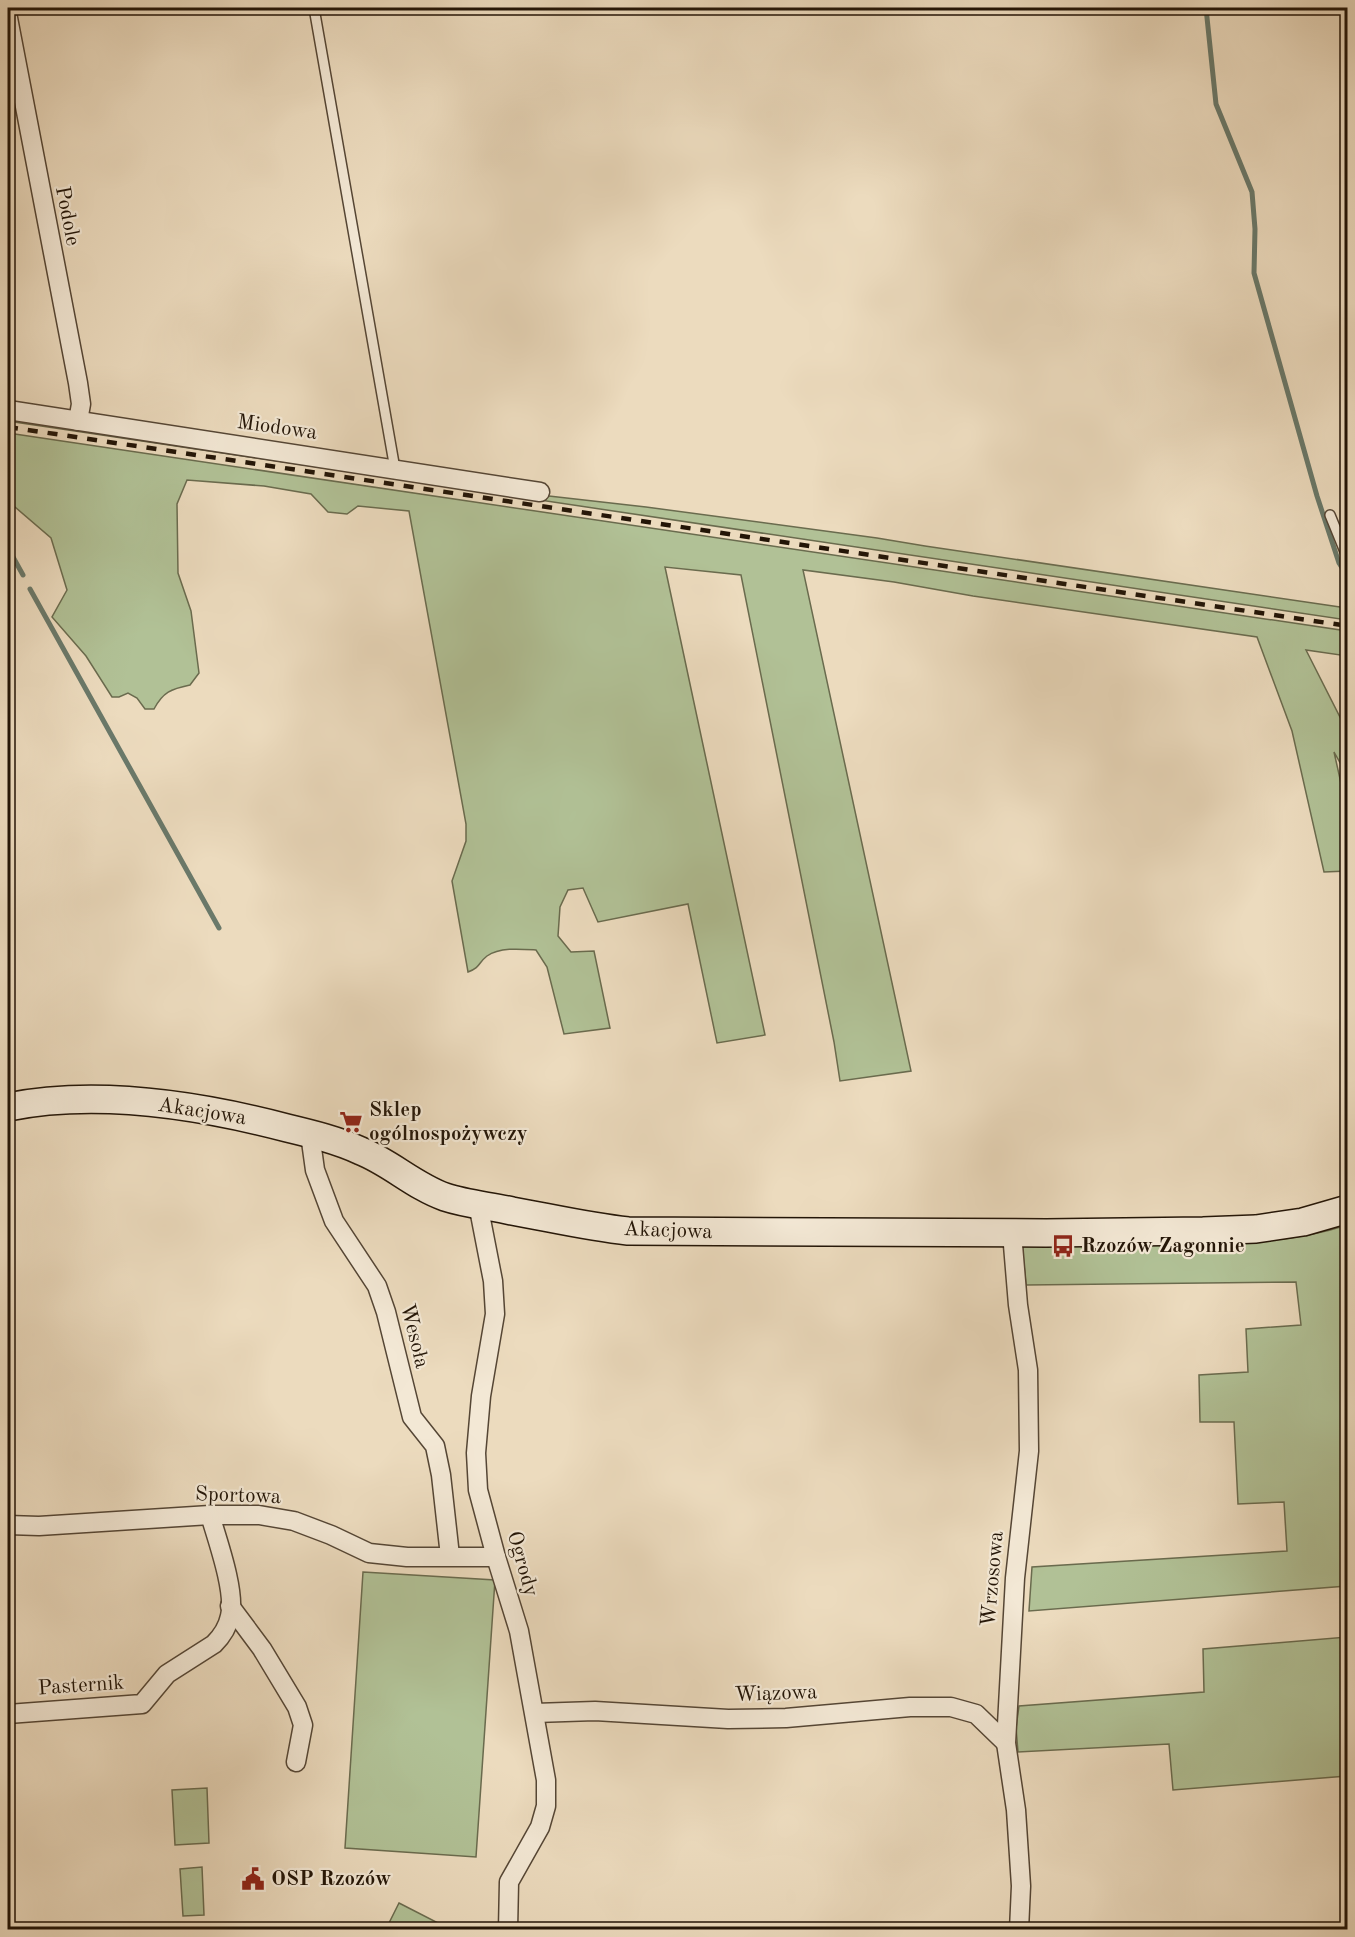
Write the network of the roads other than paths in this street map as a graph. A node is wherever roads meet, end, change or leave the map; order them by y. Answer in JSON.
{"nodes":[{"id":1,"x":314,"y":8,"type":"edge"},
{"id":2,"x":8,"y":18,"type":"edge"},
{"id":3,"x":8,"y":410,"type":"edge"},
{"id":4,"x":78,"y":421,"type":"junction"},
{"id":5,"x":395,"y":469,"type":"junction"},
{"id":6,"x":540,"y":492,"type":"dead end"},
{"id":7,"x":1330,"y":515,"type":"dead end"},
{"id":8,"x":1347,"y":559,"type":"edge"},
{"id":9,"x":8,"y":1107,"type":"edge"},
{"id":10,"x":310,"y":1134,"type":"junction"},
{"id":11,"x":478,"y":1204,"type":"junction"},
{"id":12,"x":1347,"y":1209,"type":"edge"},
{"id":13,"x":1012,"y":1233,"type":"junction"},
{"id":14,"x":210,"y":1515,"type":"junction"},
{"id":15,"x":8,"y":1526,"type":"edge"},
{"id":16,"x":450,"y":1556,"type":"junction"},
{"id":17,"x":496,"y":1557,"type":"junction"},
{"id":18,"x":230,"y":1606,"type":"junction"},
{"id":19,"x":535,"y":1713,"type":"junction"},
{"id":20,"x":8,"y":1714,"type":"edge"},
{"id":21,"x":1006,"y":1743,"type":"junction"},
{"id":22,"x":296,"y":1761,"type":"dead end"},
{"id":23,"x":508,"y":1929,"type":"edge"},
{"id":24,"x":1019,"y":1929,"type":"edge"}],
"edges":[{"from":1,"to":5,"type":"lane"},
{"from":2,"to":4,"type":"street","name":"Podole"},
{"from":3,"to":4,"type":"street","name":"Miodowa"},
{"from":4,"to":5,"type":"street","name":"Miodowa"},
{"from":5,"to":6,"type":"street","name":"Miodowa"},
{"from":7,"to":8,"type":"lane"},
{"from":9,"to":10,"type":"street","name":"Akacjowa"},
{"from":10,"to":11,"type":"street","name":"Akacjowa"},
{"from":10,"to":16,"type":"street","name":"Wesoła"},
{"from":11,"to":13,"type":"street","name":"Akacjowa"},
{"from":11,"to":17,"type":"street","name":"Ogrody"},
{"from":12,"to":13,"type":"street","name":"Akacjowa"},
{"from":13,"to":21,"type":"street","name":"Wrzosowa"},
{"from":14,"to":15,"type":"street","name":"Sportowa"},
{"from":14,"to":16,"type":"street","name":"Sportowa"},
{"from":14,"to":18,"type":"street","name":"Pasternik"},
{"from":16,"to":17,"type":"street","name":"Sportowa"},
{"from":17,"to":19,"type":"street","name":"Ogrody"},
{"from":18,"to":20,"type":"street","name":"Pasternik"},
{"from":18,"to":22,"type":"street"},
{"from":19,"to":21,"type":"street","name":"Wiązowa"},
{"from":19,"to":23,"type":"street","name":"Ogrody"},
{"from":21,"to":24,"type":"street","name":"Wrzosowa"}]}
